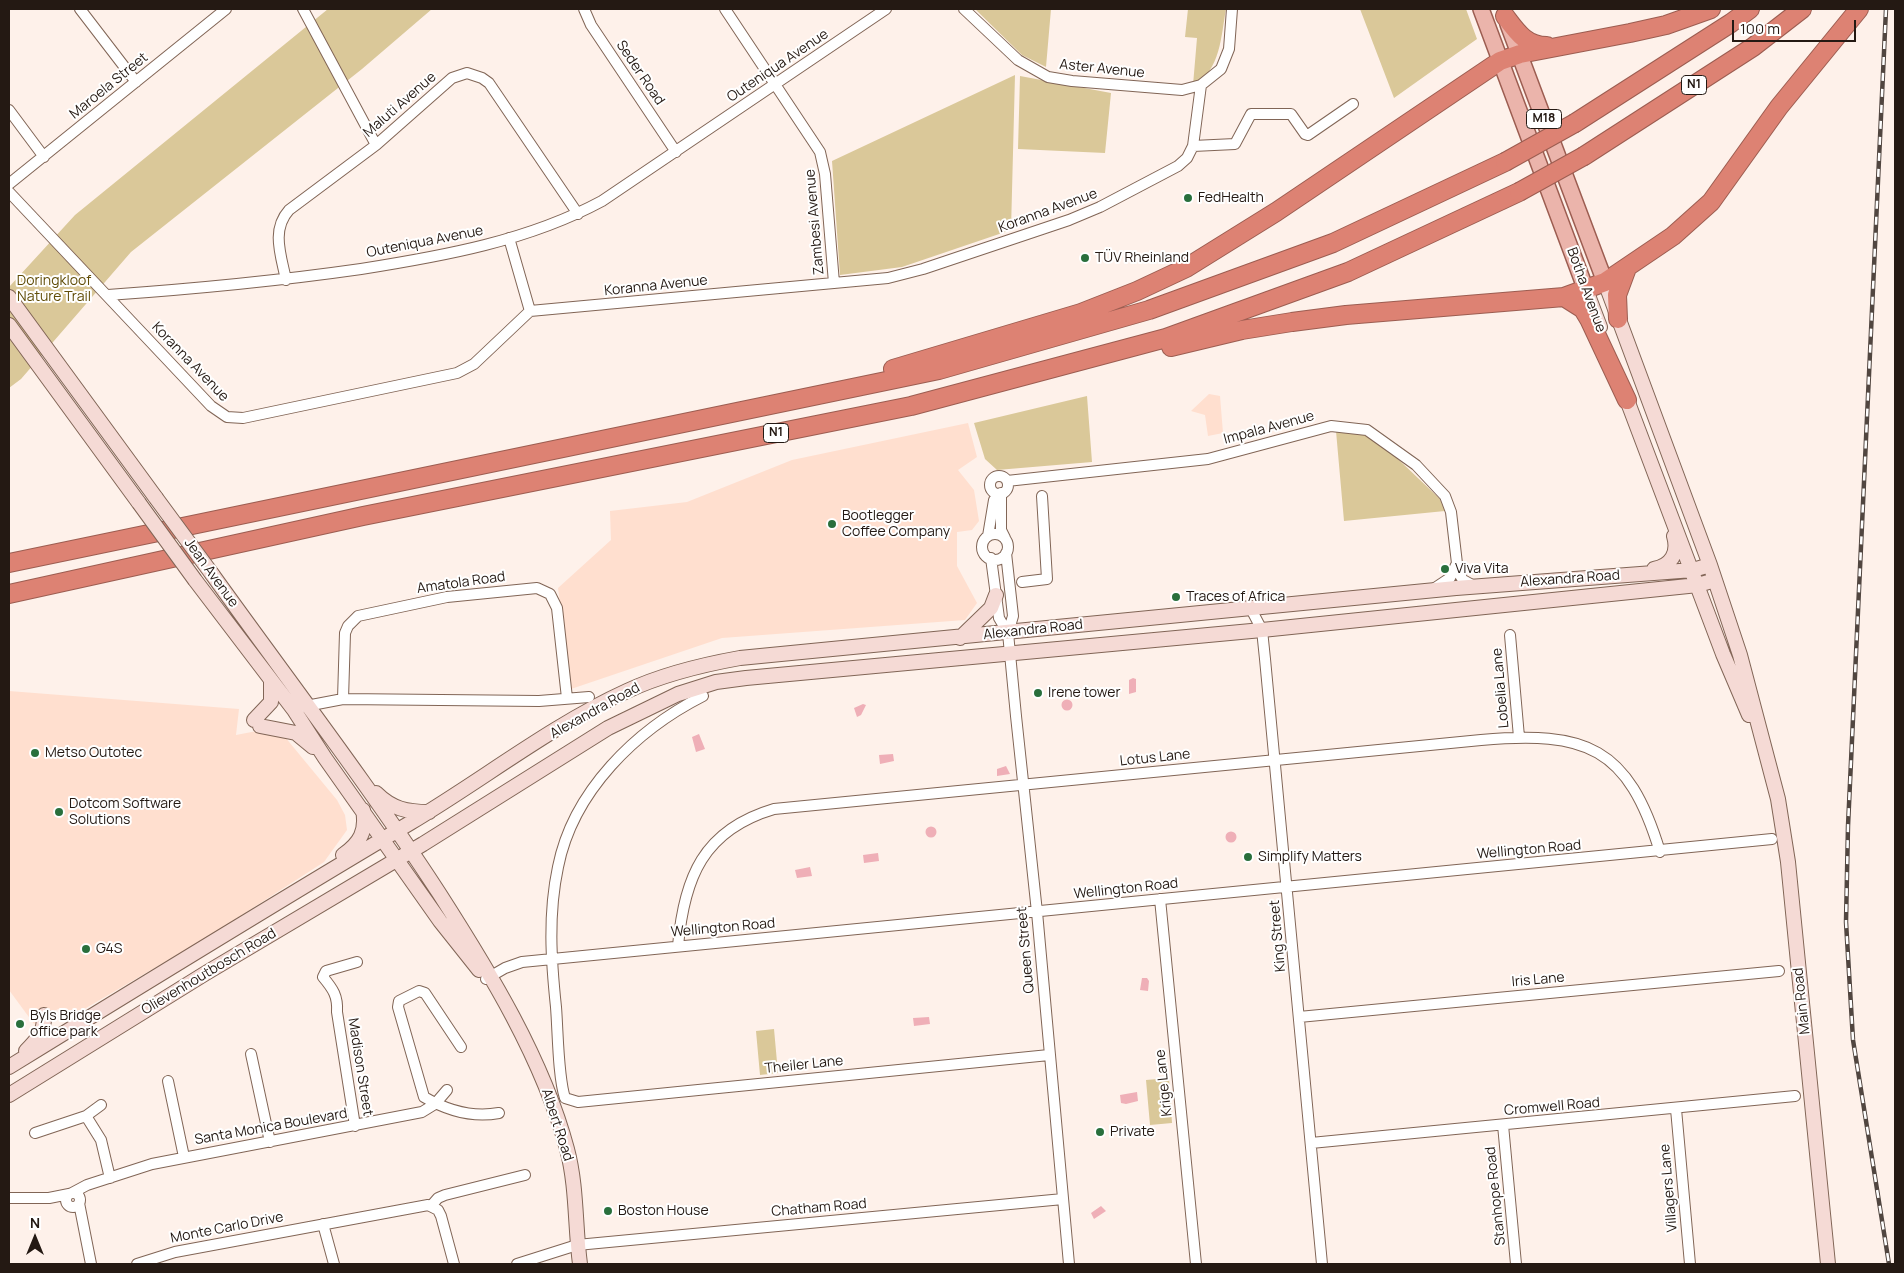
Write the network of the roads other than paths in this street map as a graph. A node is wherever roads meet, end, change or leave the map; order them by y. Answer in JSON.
{"nodes":[{"id":1,"x":80,"y":9,"type":"edge"},
{"id":2,"x":226,"y":9,"type":"edge"},
{"id":3,"x":302,"y":9,"type":"edge"},
{"id":4,"x":584,"y":9,"type":"edge"},
{"id":5,"x":725,"y":9,"type":"edge"},
{"id":6,"x":886,"y":9,"type":"edge"},
{"id":7,"x":964,"y":9,"type":"edge"},
{"id":8,"x":1232,"y":9,"type":"edge"},
{"id":9,"x":1481,"y":9,"type":"edge"},
{"id":10,"x":1711,"y":9,"type":"edge"},
{"id":11,"x":1750,"y":9,"type":"edge"},
{"id":12,"x":1802,"y":9,"type":"edge"},
{"id":13,"x":1858,"y":9,"type":"edge"},
{"id":14,"x":1504,"y":12,"type":"edge"},
{"id":15,"x":1558,"y":46,"type":"junction"},
{"id":16,"x":1520,"y":54,"type":"junction"},
{"id":17,"x":1500,"y":61,"type":"junction"},
{"id":18,"x":136,"y":82,"type":"junction"},
{"id":19,"x":775,"y":84,"type":"junction"},
{"id":20,"x":1201,"y":85,"type":"junction"},
{"id":21,"x":1353,"y":104,"type":"dead end"},
{"id":22,"x":9,"y":110,"type":"edge"},
{"id":23,"x":376,"y":145,"type":"junction"},
{"id":24,"x":1193,"y":146,"type":"junction"},
{"id":25,"x":676,"y":152,"type":"junction"},
{"id":26,"x":44,"y":157,"type":"junction"},
{"id":27,"x":9,"y":184,"type":"edge"},
{"id":28,"x":9,"y":192,"type":"edge"},
{"id":29,"x":578,"y":214,"type":"junction"},
{"id":30,"x":509,"y":238,"type":"junction"},
{"id":31,"x":1627,"y":268,"type":"junction"},
{"id":32,"x":286,"y":280,"type":"junction"},
{"id":33,"x":1605,"y":282,"type":"junction"},
{"id":34,"x":834,"y":283,"type":"junction"},
{"id":35,"x":1586,"y":290,"type":"junction"},
{"id":36,"x":108,"y":295,"type":"junction"},
{"id":37,"x":9,"y":297,"type":"edge"},
{"id":38,"x":1564,"y":297,"type":"junction"},
{"id":39,"x":530,"y":311,"type":"junction"},
{"id":40,"x":1618,"y":319,"type":"junction"},
{"id":41,"x":9,"y":325,"type":"edge"},
{"id":42,"x":991,"y":386,"type":"junction"},
{"id":43,"x":1628,"y":400,"type":"junction"},
{"id":44,"x":775,"y":403,"type":"junction"},
{"id":45,"x":1007,"y":481,"type":"junction"},
{"id":46,"x":997,"y":492,"type":"junction"},
{"id":47,"x":1042,"y":496,"type":"dead end"},
{"id":48,"x":1664,"y":503,"type":"junction"},
{"id":49,"x":988,"y":536,"type":"junction"},
{"id":50,"x":1005,"y":538,"type":"junction"},
{"id":51,"x":1006,"y":553,"type":"junction"},
{"id":52,"x":991,"y":558,"type":"junction"},
{"id":53,"x":9,"y":563,"type":"edge"},
{"id":54,"x":1456,"y":565,"type":"junction"},
{"id":55,"x":1710,"y":565,"type":"junction"},
{"id":56,"x":1693,"y":570,"type":"junction"},
{"id":57,"x":1611,"y":576,"type":"junction"},
{"id":58,"x":1715,"y":580,"type":"junction"},
{"id":59,"x":1549,"y":581,"type":"junction"},
{"id":60,"x":1022,"y":582,"type":"dead end"},
{"id":61,"x":1698,"y":585,"type":"junction"},
{"id":62,"x":1474,"y":586,"type":"junction"},
{"id":63,"x":1429,"y":591,"type":"junction"},
{"id":64,"x":9,"y":594,"type":"edge"},
{"id":65,"x":996,"y":595,"type":"junction"},
{"id":66,"x":1593,"y":596,"type":"junction"},
{"id":67,"x":1250,"y":609,"type":"junction"},
{"id":68,"x":1262,"y":630,"type":"junction"},
{"id":69,"x":1008,"y":633,"type":"junction"},
{"id":70,"x":1510,"y":635,"type":"dead end"},
{"id":71,"x":960,"y":638,"type":"junction"},
{"id":72,"x":1010,"y":652,"type":"junction"},
{"id":73,"x":271,"y":679,"type":"junction"},
{"id":74,"x":703,"y":696,"type":"dead end"},
{"id":75,"x":590,"y":697,"type":"dead end"},
{"id":76,"x":567,"y":698,"type":"junction"},
{"id":77,"x":343,"y":699,"type":"junction"},
{"id":78,"x":300,"y":707,"type":"junction"},
{"id":79,"x":1519,"y":737,"type":"junction"},
{"id":80,"x":1761,"y":740,"type":"junction"},
{"id":81,"x":325,"y":758,"type":"junction"},
{"id":82,"x":1275,"y":760,"type":"junction"},
{"id":83,"x":348,"y":763,"type":"junction"},
{"id":84,"x":1022,"y":785,"type":"junction"},
{"id":85,"x":363,"y":810,"type":"junction"},
{"id":86,"x":429,"y":812,"type":"junction"},
{"id":87,"x":397,"y":830,"type":"junction"},
{"id":88,"x":383,"y":838,"type":"junction"},
{"id":89,"x":1772,"y":839,"type":"dead end"},
{"id":90,"x":411,"y":851,"type":"junction"},
{"id":91,"x":1660,"y":852,"type":"junction"},
{"id":92,"x":397,"y":859,"type":"junction"},
{"id":93,"x":1288,"y":887,"type":"junction"},
{"id":94,"x":282,"y":899,"type":"junction"},
{"id":95,"x":1160,"y":899,"type":"junction"},
{"id":96,"x":1037,"y":912,"type":"junction"},
{"id":97,"x":678,"y":946,"type":"junction"},
{"id":98,"x":551,"y":959,"type":"junction"},
{"id":99,"x":357,"y":962,"type":"dead end"},
{"id":100,"x":1779,"y":971,"type":"dead end"},
{"id":101,"x":489,"y":977,"type":"junction"},
{"id":102,"x":44,"y":1015,"type":"dead end"},
{"id":103,"x":1299,"y":1017,"type":"junction"},
{"id":104,"x":461,"y":1048,"type":"dead end"},
{"id":105,"x":251,"y":1054,"type":"dead end"},
{"id":106,"x":1049,"y":1055,"type":"junction"},
{"id":107,"x":9,"y":1067,"type":"edge"},
{"id":108,"x":168,"y":1081,"type":"dead end"},
{"id":109,"x":447,"y":1090,"type":"dead end"},
{"id":110,"x":564,"y":1095,"type":"joint"},
{"id":111,"x":9,"y":1096,"type":"edge"},
{"id":112,"x":1795,"y":1096,"type":"dead end"},
{"id":113,"x":436,"y":1104,"type":"junction"},
{"id":114,"x":101,"y":1105,"type":"dead end"},
{"id":115,"x":1676,"y":1109,"type":"junction"},
{"id":116,"x":499,"y":1113,"type":"dead end"},
{"id":117,"x":86,"y":1116,"type":"junction"},
{"id":118,"x":1503,"y":1125,"type":"junction"},
{"id":119,"x":355,"y":1126,"type":"junction"},
{"id":120,"x":35,"y":1133,"type":"dead end"},
{"id":121,"x":270,"y":1142,"type":"junction"},
{"id":122,"x":1311,"y":1143,"type":"junction"},
{"id":123,"x":184,"y":1157,"type":"junction"},
{"id":124,"x":525,"y":1175,"type":"dead end"},
{"id":125,"x":110,"y":1178,"type":"junction"},
{"id":126,"x":9,"y":1198,"type":"edge"},
{"id":127,"x":1062,"y":1199,"type":"junction"},
{"id":128,"x":73,"y":1200,"type":"junction"},
{"id":129,"x":431,"y":1206,"type":"junction"},
{"id":130,"x":323,"y":1224,"type":"junction"},
{"id":131,"x":577,"y":1245,"type":"junction"},
{"id":132,"x":93,"y":1261,"type":"edge"},
{"id":133,"x":137,"y":1264,"type":"edge"},
{"id":134,"x":334,"y":1264,"type":"edge"},
{"id":135,"x":454,"y":1264,"type":"edge"},
{"id":136,"x":518,"y":1264,"type":"edge"},
{"id":137,"x":580,"y":1264,"type":"edge"},
{"id":138,"x":1069,"y":1264,"type":"edge"},
{"id":139,"x":1196,"y":1264,"type":"edge"},
{"id":140,"x":1322,"y":1264,"type":"edge"},
{"id":141,"x":1516,"y":1264,"type":"edge"},
{"id":142,"x":1690,"y":1264,"type":"edge"},
{"id":143,"x":1828,"y":1264,"type":"edge"}],
"edges":[{"from":1,"to":18,"type":"street"},
{"from":2,"to":18,"type":"street","name":"Maroela Street"},
{"from":3,"to":23,"type":"street"},
{"from":4,"to":25,"type":"street","name":"Seder Road"},
{"from":5,"to":19,"type":"street","name":"Zambesi Avenue"},
{"from":6,"to":19,"type":"street","name":"Outeniqua Avenue"},
{"from":7,"to":20,"type":"street","name":"Aster Avenue"},
{"from":8,"to":20,"type":"street"},
{"from":9,"to":17,"type":"main road","name":"Botha Avenue","number":"M18"},
{"from":10,"to":15,"type":"highway"},
{"from":11,"to":44,"type":"highway","number":"N1","bridge":true},
{"from":12,"to":42,"type":"highway","number":"N1","bridge":true},
{"from":13,"to":31,"type":"highway"},
{"from":14,"to":15,"type":"highway"},
{"from":14,"to":16,"type":"main road","name":"Botha Avenue","number":"M18"},
{"from":15,"to":16,"type":"highway"},
{"from":16,"to":17,"type":"highway"},
{"from":16,"to":33,"type":"main road","name":"Botha Avenue","number":"M18"},
{"from":17,"to":35,"type":"main road","name":"Botha Avenue","number":"M18"},
{"from":17,"to":44,"type":"highway"},
{"from":18,"to":26,"type":"street","name":"Maroela Street"},
{"from":19,"to":25,"type":"street","name":"Outeniqua Avenue"},
{"from":19,"to":34,"type":"street","name":"Zambesi Avenue"},
{"from":20,"to":24,"type":"street","name":"Koranna Avenue"},
{"from":21,"to":24,"type":"street"},
{"from":22,"to":26,"type":"street"},
{"from":23,"to":29,"type":"street","name":"Maluti Avenue"},
{"from":23,"to":32,"type":"street","name":"Maluti Avenue"},
{"from":24,"to":34,"type":"street","name":"Koranna Avenue"},
{"from":25,"to":29,"type":"street","name":"Outeniqua Avenue"},
{"from":26,"to":27,"type":"street","name":"Maroela Street"},
{"from":28,"to":36,"type":"street"},
{"from":29,"to":30,"type":"street","name":"Outeniqua Avenue"},
{"from":30,"to":32,"type":"street","name":"Outeniqua Avenue"},
{"from":30,"to":39,"type":"street"},
{"from":31,"to":33,"type":"highway"},
{"from":31,"to":40,"type":"highway"},
{"from":32,"to":36,"type":"street","name":"Outeniqua Avenue"},
{"from":33,"to":35,"type":"highway"},
{"from":33,"to":40,"type":"main road","name":"Botha Avenue","number":"M18"},
{"from":34,"to":39,"type":"street","name":"Koranna Avenue"},
{"from":35,"to":38,"type":"highway"},
{"from":35,"to":43,"type":"main road","name":"Botha Avenue","number":"M18"},
{"from":36,"to":39,"type":"street","name":"Koranna Avenue"},
{"from":37,"to":78,"type":"main road","name":"Jean Avenue","bridge":true},
{"from":38,"to":42,"type":"highway"},
{"from":38,"to":43,"type":"highway"},
{"from":40,"to":55,"type":"main road","name":"Botha Avenue","number":"M18"},
{"from":41,"to":73,"type":"main road","name":"Jean Avenue","bridge":true},
{"from":42,"to":64,"type":"highway","number":"N1"},
{"from":43,"to":48,"type":"main road","name":"Botha Avenue","number":"M18"},
{"from":44,"to":53,"type":"highway","number":"N1"},
{"from":45,"to":46,"type":"street"},
{"from":45,"to":46,"type":"street"},
{"from":45,"to":54,"type":"street","name":"Impala Avenue"},
{"from":46,"to":49,"type":"street"},
{"from":46,"to":50,"type":"street"},
{"from":47,"to":60,"type":"street"},
{"from":48,"to":56,"type":"main road","name":"Botha Avenue","number":"M18"},
{"from":48,"to":57,"type":"main road"},
{"from":49,"to":50,"type":"street"},
{"from":49,"to":52,"type":"street"},
{"from":50,"to":51,"type":"street"},
{"from":51,"to":52,"type":"street"},
{"from":51,"to":69,"type":"street"},
{"from":52,"to":65,"type":"street"},
{"from":54,"to":62,"type":"street"},
{"from":54,"to":63,"type":"street"},
{"from":55,"to":56,"type":"main road","name":"Alexandra Road"},
{"from":55,"to":58,"type":"main road","number":"M18"},
{"from":56,"to":57,"type":"main road","name":"Alexandra Road"},
{"from":56,"to":61,"type":"main road","number":"M18"},
{"from":57,"to":59,"type":"main road","name":"Alexandra Road"},
{"from":58,"to":61,"type":"main road","name":"Alexandra Road"},
{"from":58,"to":80,"type":"main road","name":"Main Road","number":"M18"},
{"from":59,"to":62,"type":"main road","name":"Alexandra Road"},
{"from":59,"to":66,"type":"main road"},
{"from":61,"to":66,"type":"main road","name":"Alexandra Road"},
{"from":61,"to":80,"type":"main road","name":"Main Road","number":"M18"},
{"from":62,"to":63,"type":"main road","name":"Alexandra Road"},
{"from":63,"to":67,"type":"main road","name":"Alexandra Road"},
{"from":65,"to":69,"type":"street"},
{"from":65,"to":71,"type":"main road"},
{"from":66,"to":68,"type":"main road","name":"Alexandra Road"},
{"from":67,"to":68,"type":"street","name":"King Street"},
{"from":67,"to":69,"type":"main road","name":"Alexandra Road"},
{"from":68,"to":72,"type":"main road","name":"Alexandra Road"},
{"from":68,"to":82,"type":"street","name":"King Street"},
{"from":69,"to":71,"type":"main road","name":"Alexandra Road"},
{"from":69,"to":72,"type":"street","name":"Queen Street"},
{"from":70,"to":79,"type":"street","name":"Lobelia Lane"},
{"from":71,"to":86,"type":"main road","name":"Alexandra Road"},
{"from":72,"to":84,"type":"street","name":"Queen Street"},
{"from":72,"to":90,"type":"main road","name":"Alexandra Road"},
{"from":73,"to":78,"type":"main road","name":"Jean Avenue"},
{"from":73,"to":81,"type":"main road"},
{"from":74,"to":98,"type":"street"},
{"from":75,"to":76,"type":"street","name":"Alexandra Road"},
{"from":76,"to":77,"type":"street","name":"Alexandra Road"},
{"from":76,"to":77,"type":"street","name":"Amatola Road"},
{"from":77,"to":78,"type":"street","name":"Alexandra Road"},
{"from":78,"to":81,"type":"main road","name":"Jean Avenue"},
{"from":78,"to":83,"type":"main road","name":"Jean Avenue"},
{"from":79,"to":82,"type":"street","name":"Lotus Lane"},
{"from":79,"to":91,"type":"street","name":"Lotus Lane"},
{"from":80,"to":143,"type":"main road","name":"Main Road","number":"M18"},
{"from":81,"to":85,"type":"main road","name":"Jean Avenue"},
{"from":82,"to":84,"type":"street","name":"Lotus Lane"},
{"from":82,"to":93,"type":"street","name":"King Street"},
{"from":83,"to":86,"type":"main road"},
{"from":83,"to":87,"type":"main road","name":"Jean Avenue"},
{"from":84,"to":96,"type":"street","name":"Queen Street"},
{"from":84,"to":97,"type":"street","name":"Lotus Lane"},
{"from":85,"to":88,"type":"main road","name":"Jean Avenue"},
{"from":85,"to":94,"type":"main road"},
{"from":86,"to":87,"type":"main road","name":"Alexandra Road"},
{"from":87,"to":88,"type":"main road","name":"Olievenhoutbosch Road"},
{"from":87,"to":90,"type":"main road","name":"Jean Avenue"},
{"from":88,"to":92,"type":"main road","name":"Jean Avenue"},
{"from":88,"to":94,"type":"main road","name":"Olievenhoutbosch Road"},
{"from":89,"to":91,"type":"street","name":"Wellington Road"},
{"from":90,"to":92,"type":"main road","name":"Olievenhoutbosch Road"},
{"from":90,"to":101,"type":"main road","name":"Albert Road"},
{"from":91,"to":93,"type":"street","name":"Wellington Road"},
{"from":92,"to":101,"type":"main road","name":"Albert Road"},
{"from":92,"to":111,"type":"main road","name":"Olievenhoutbosch Road"},
{"from":93,"to":95,"type":"street","name":"Wellington Road"},
{"from":93,"to":103,"type":"street","name":"King Street"},
{"from":94,"to":107,"type":"main road","name":"Olievenhoutbosch Road"},
{"from":95,"to":96,"type":"street","name":"Wellington Road"},
{"from":95,"to":139,"type":"street","name":"Krige Lane"},
{"from":96,"to":97,"type":"street","name":"Wellington Road"},
{"from":96,"to":106,"type":"street","name":"Queen Street"},
{"from":97,"to":98,"type":"street","name":"Wellington Road"},
{"from":98,"to":101,"type":"street","name":"Wellington Road"},
{"from":98,"to":110,"type":"street","name":"Albert Road"},
{"from":99,"to":119,"type":"street","name":"Madison Street"},
{"from":100,"to":103,"type":"street","name":"Iris Lane"},
{"from":101,"to":131,"type":"main road","name":"Albert Road"},
{"from":102,"to":107,"type":"main road"},
{"from":103,"to":122,"type":"street","name":"King Street"},
{"from":104,"to":113,"type":"street"},
{"from":105,"to":121,"type":"street"},
{"from":106,"to":110,"type":"street","name":"Theiler Lane"},
{"from":106,"to":127,"type":"street","name":"Queen Street"},
{"from":108,"to":123,"type":"street"},
{"from":109,"to":113,"type":"street","name":"Santa Monica Boulevard"},
{"from":112,"to":115,"type":"street","name":"Cromwell Road"},
{"from":113,"to":116,"type":"street"},
{"from":113,"to":119,"type":"street","name":"Santa Monica Boulevard"},
{"from":114,"to":117,"type":"street"},
{"from":115,"to":118,"type":"street","name":"Cromwell Road"},
{"from":115,"to":142,"type":"street","name":"Villagers Lane"},
{"from":117,"to":120,"type":"street"},
{"from":117,"to":125,"type":"street"},
{"from":118,"to":122,"type":"street","name":"Cromwell Road"},
{"from":118,"to":141,"type":"street","name":"Stanhope Road"},
{"from":119,"to":121,"type":"street","name":"Santa Monica Boulevard"},
{"from":121,"to":123,"type":"street","name":"Santa Monica Boulevard"},
{"from":122,"to":140,"type":"street","name":"King Street"},
{"from":123,"to":125,"type":"street","name":"Santa Monica Boulevard"},
{"from":124,"to":129,"type":"street"},
{"from":125,"to":128,"type":"street","name":"Santa Monica Boulevard"},
{"from":126,"to":128,"type":"street"},
{"from":127,"to":131,"type":"street","name":"Chatham Road"},
{"from":127,"to":138,"type":"street","name":"Queen Street"},
{"from":128,"to":132,"type":"street"},
{"from":129,"to":130,"type":"street","name":"Monte Carlo Drive"},
{"from":129,"to":135,"type":"street"},
{"from":130,"to":133,"type":"street","name":"Monte Carlo Drive"},
{"from":130,"to":134,"type":"street"},
{"from":131,"to":136,"type":"street","name":"Chatham Road"},
{"from":131,"to":137,"type":"main road","name":"Albert Road"}]}
